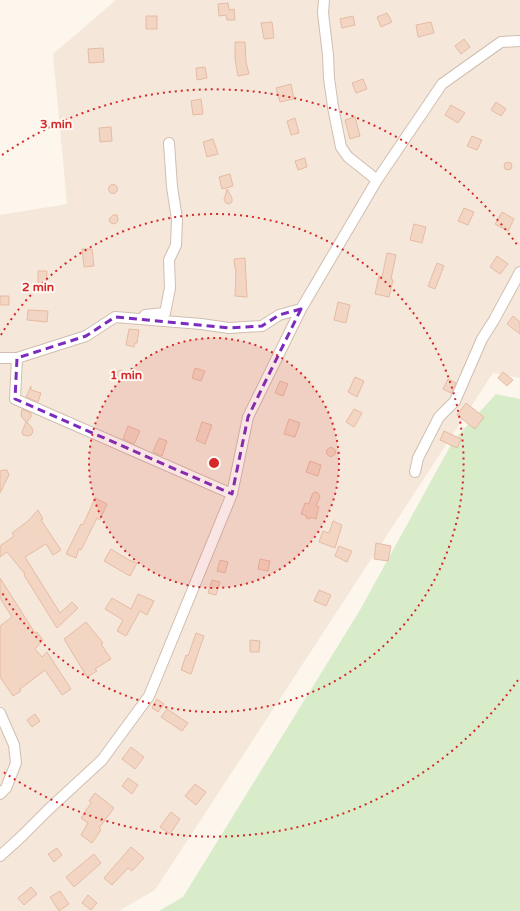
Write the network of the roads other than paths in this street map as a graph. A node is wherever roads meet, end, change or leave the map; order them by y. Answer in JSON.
{"nodes":[{"id":1,"x":324,"y":0,"type":"edge"},
{"id":2,"x":520,"y":41,"type":"edge"},
{"id":3,"x":169,"y":143,"type":"dead end"},
{"id":4,"x":377,"y":180,"type":"junction"},
{"id":5,"x":520,"y":272,"type":"edge"},
{"id":6,"x":301,"y":309,"type":"junction"},
{"id":7,"x":115,"y":317,"type":"junction"},
{"id":8,"x":0,"y":358,"type":"edge"},
{"id":9,"x":17,"y":358,"type":"junction"},
{"id":10,"x":415,"y":472,"type":"dead end"},
{"id":11,"x":232,"y":494,"type":"junction"},
{"id":12,"x":0,"y":713,"type":"edge"},
{"id":13,"x":0,"y":794,"type":"edge"},
{"id":14,"x":0,"y":856,"type":"edge"}],
"edges":[{"from":1,"to":4,"type":"street"},
{"from":2,"to":4,"type":"street"},
{"from":3,"to":7,"type":"street"},
{"from":4,"to":6,"type":"street"},
{"from":5,"to":10,"type":"street"},
{"from":6,"to":7,"type":"street"},
{"from":6,"to":11,"type":"street"},
{"from":7,"to":9,"type":"street"},
{"from":8,"to":9,"type":"street"},
{"from":9,"to":11,"type":"street"},
{"from":11,"to":14,"type":"street"},
{"from":12,"to":13,"type":"street"}]}
